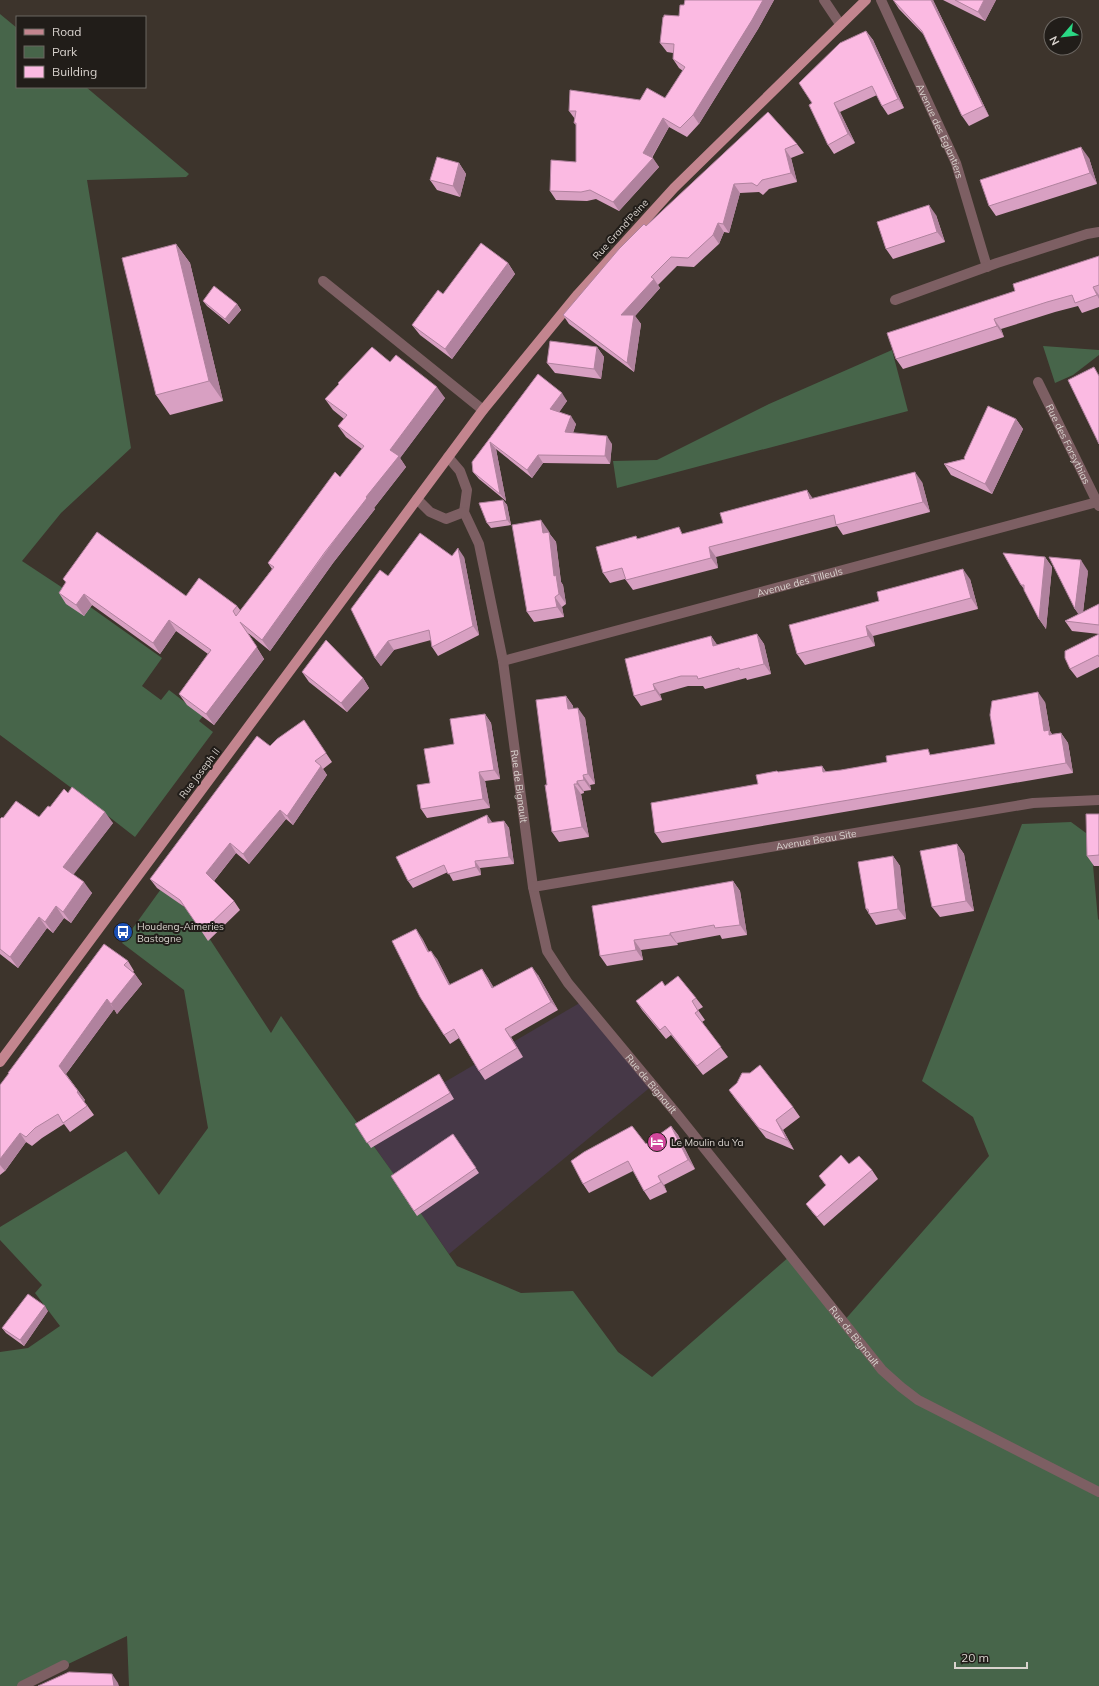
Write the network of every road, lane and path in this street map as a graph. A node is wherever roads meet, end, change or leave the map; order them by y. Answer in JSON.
{"nodes":[{"id":1,"x":824,"y":0,"type":"edge"},
{"id":2,"x":866,"y":0,"type":"edge"},
{"id":3,"x":881,"y":0,"type":"edge"},
{"id":4,"x":840,"y":24,"type":"junction"},
{"id":5,"x":1099,"y":232,"type":"edge"},
{"id":6,"x":987,"y":267,"type":"junction"},
{"id":7,"x":323,"y":281,"type":"dead end"},
{"id":8,"x":895,"y":300,"type":"dead end"},
{"id":9,"x":1038,"y":382,"type":"dead end"},
{"id":10,"x":483,"y":410,"type":"junction"},
{"id":11,"x":448,"y":457,"type":"junction"},
{"id":12,"x":417,"y":499,"type":"junction"},
{"id":13,"x":1098,"y":504,"type":"edge"},
{"id":14,"x":464,"y":512,"type":"junction"},
{"id":15,"x":503,"y":661,"type":"junction"},
{"id":16,"x":1099,"y":800,"type":"edge"},
{"id":17,"x":533,"y":887,"type":"junction"},
{"id":18,"x":0,"y":1062,"type":"edge"},
{"id":19,"x":1099,"y":1492,"type":"edge"},
{"id":20,"x":64,"y":1665,"type":"dead end"},
{"id":21,"x":22,"y":1686,"type":"edge"}],
"edges":[{"from":1,"to":4,"type":"street"},
{"from":2,"to":4,"type":"main road","name":"Rue Grand'Peine"},
{"from":3,"to":6,"type":"street","name":"Avenue des Eglantiers"},
{"from":4,"to":10,"type":"main road","name":"Rue Grand'Peine"},
{"from":5,"to":6,"type":"street"},
{"from":6,"to":8,"type":"street"},
{"from":7,"to":10,"type":"street"},
{"from":9,"to":13,"type":"street","name":"Rue des Forsythias"},
{"from":10,"to":11,"type":"main road","name":"Rue Grand'Peine"},
{"from":11,"to":12,"type":"main road","name":"Rue Grand'Peine"},
{"from":11,"to":14,"type":"street"},
{"from":12,"to":14,"type":"street"},
{"from":12,"to":18,"type":"main road","name":"Rue Joseph II"},
{"from":13,"to":15,"type":"street","name":"Avenue des Tilleuls"},
{"from":14,"to":15,"type":"street","name":"Rue de Bignault"},
{"from":15,"to":17,"type":"street","name":"Rue de Bignault"},
{"from":16,"to":17,"type":"street","name":"Avenue Beau Site"},
{"from":17,"to":19,"type":"street","name":"Rue de Bignault"},
{"from":20,"to":21,"type":"street"}]}
